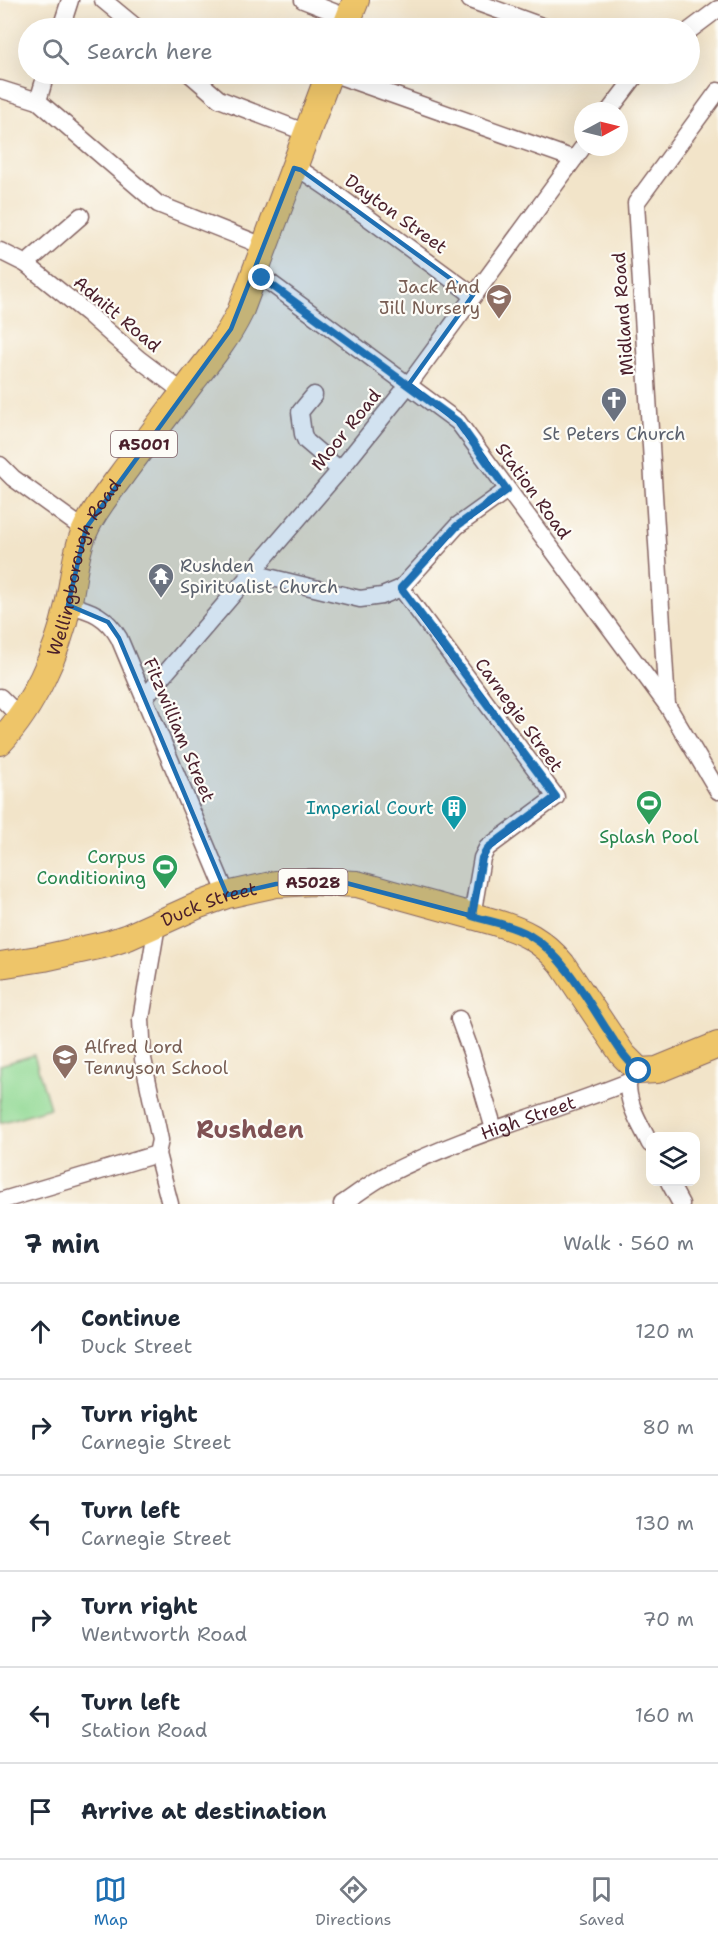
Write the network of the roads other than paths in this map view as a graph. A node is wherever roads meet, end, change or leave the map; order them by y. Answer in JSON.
{"nodes":[{"id":1,"x":70,"y":0,"type":"edge"},
{"id":2,"x":103,"y":0,"type":"edge"},
{"id":3,"x":303,"y":0,"type":"edge"},
{"id":4,"x":470,"y":0,"type":"edge"},
{"id":5,"x":718,"y":9,"type":"edge"},
{"id":6,"x":350,"y":16,"type":"edge"},
{"id":7,"x":64,"y":18,"type":"edge"},
{"id":8,"x":124,"y":18,"type":"edge"},
{"id":9,"x":520,"y":18,"type":"edge"},
{"id":10,"x":700,"y":22,"type":"edge"},
{"id":11,"x":43,"y":84,"type":"edge"},
{"id":12,"x":202,"y":84,"type":"edge"},
{"id":13,"x":325,"y":84,"type":"edge"},
{"id":14,"x":365,"y":84,"type":"edge"},
{"id":15,"x":629,"y":84,"type":"edge"},
{"id":16,"x":0,"y":89,"type":"edge"},
{"id":17,"x":718,"y":91,"type":"edge"},
{"id":18,"x":38,"y":101,"type":"junction"},
{"id":19,"x":616,"y":102,"type":"edge"},
{"id":20,"x":307,"y":133,"type":"junction"},
{"id":21,"x":574,"y":152,"type":"edge"},
{"id":22,"x":576,"y":156,"type":"edge"},
{"id":23,"x":294,"y":168,"type":"junction"},
{"id":24,"x":81,"y":216,"type":"dead end"},
{"id":25,"x":266,"y":246,"type":"junction"},
{"id":26,"x":0,"y":251,"type":"edge"},
{"id":27,"x":26,"y":264,"type":"junction"},
{"id":28,"x":255,"y":275,"type":"junction"},
{"id":29,"x":473,"y":295,"type":"junction"},
{"id":30,"x":409,"y":384,"type":"junction"},
{"id":31,"x":184,"y":393,"type":"junction"},
{"id":32,"x":314,"y":395,"type":"dead end"},
{"id":33,"x":0,"y":465,"type":"edge"},
{"id":34,"x":340,"y":470,"type":"junction"},
{"id":35,"x":507,"y":490,"type":"junction"},
{"id":36,"x":86,"y":528,"type":"junction"},
{"id":37,"x":252,"y":573,"type":"junction"},
{"id":38,"x":401,"y":588,"type":"junction"},
{"id":39,"x":68,"y":605,"type":"junction"},
{"id":40,"x":0,"y":697,"type":"edge"},
{"id":41,"x":145,"y":697,"type":"junction"},
{"id":42,"x":667,"y":705,"type":"junction"},
{"id":43,"x":20,"y":717,"type":"junction"},
{"id":44,"x":0,"y":742,"type":"edge"},
{"id":45,"x":718,"y":791,"type":"edge"},
{"id":46,"x":227,"y":895,"type":"junction"},
{"id":47,"x":472,"y":916,"type":"junction"},
{"id":48,"x":157,"y":925,"type":"junction"},
{"id":49,"x":0,"y":965,"type":"edge"},
{"id":50,"x":459,"y":1020,"type":"dead end"},
{"id":51,"x":718,"y":1045,"type":"edge"},
{"id":52,"x":633,"y":1077,"type":"junction"},
{"id":53,"x":494,"y":1129,"type":"junction"},
{"id":54,"x":646,"y":1134,"type":"edge"},
{"id":55,"x":157,"y":1154,"type":"junction"},
{"id":56,"x":671,"y":1186,"type":"edge"},
{"id":57,"x":0,"y":1201,"type":"edge"},
{"id":58,"x":170,"y":1204,"type":"edge"},
{"id":59,"x":342,"y":1204,"type":"edge"},
{"id":60,"x":681,"y":1204,"type":"edge"}],
"edges":[{"from":1,"to":7,"type":"street"},
{"from":2,"to":8,"type":"street"},
{"from":3,"to":6,"type":"street"},
{"from":4,"to":9,"type":"street"},
{"from":5,"to":10,"type":"street"},
{"from":11,"to":18,"type":"street"},
{"from":12,"to":20,"type":"street"},
{"from":13,"to":20,"type":"main road","name":"Wellingborough Road","number":"A5001"},
{"from":14,"to":21,"type":"street"},
{"from":15,"to":19,"type":"street"},
{"from":16,"to":18,"type":"street"},
{"from":17,"to":42,"type":"street","name":"Midland Road"},
{"from":18,"to":25,"type":"street"},
{"from":20,"to":23,"type":"main road","name":"Wellingborough Road","number":"A5001"},
{"from":22,"to":29,"type":"street","name":"Moor Road"},
{"from":23,"to":25,"type":"main road","name":"Wellingborough Road","number":"A5001"},
{"from":23,"to":29,"type":"street","name":"Dayton Street"},
{"from":24,"to":27,"type":"street"},
{"from":25,"to":28,"type":"main road","name":"Wellingborough Road","number":"A5001"},
{"from":26,"to":27,"type":"street","name":"Adnitt Road"},
{"from":27,"to":31,"type":"street","name":"Adnitt Road"},
{"from":28,"to":30,"type":"street","name":"Station Road"},
{"from":28,"to":31,"type":"main road","name":"Wellingborough Road","number":"A5001"},
{"from":29,"to":30,"type":"street","name":"Moor Road"},
{"from":30,"to":34,"type":"street","name":"Moor Road"},
{"from":30,"to":35,"type":"street","name":"Station Road"},
{"from":31,"to":36,"type":"main road","name":"Wellingborough Road","number":"A5001"},
{"from":32,"to":34,"type":"street"},
{"from":33,"to":36,"type":"street"},
{"from":34,"to":37,"type":"street","name":"Moor Road"},
{"from":35,"to":38,"type":"street"},
{"from":35,"to":42,"type":"street","name":"Station Road"},
{"from":36,"to":39,"type":"main road","name":"Wellingborough Road","number":"A5001"},
{"from":37,"to":38,"type":"street"},
{"from":37,"to":41,"type":"street","name":"Moor Road"},
{"from":38,"to":47,"type":"street","name":"Carnegie Street"},
{"from":39,"to":41,"type":"street","name":"Fitzwilliam Street"},
{"from":39,"to":43,"type":"main road","name":"Wellingborough Road","number":"A5001"},
{"from":40,"to":43,"type":"street"},
{"from":41,"to":46,"type":"street","name":"Fitzwilliam Street"},
{"from":42,"to":45,"type":"street","name":"Station Road"},
{"from":43,"to":44,"type":"main road","name":"Wellingborough Road","number":"A5001"},
{"from":46,"to":47,"type":"main road","name":"Duck Street","number":"A5028"},
{"from":46,"to":48,"type":"main road","name":"Duck Street","number":"A5028"},
{"from":47,"to":52,"type":"main road","name":"Duck Street","number":"A5028"},
{"from":48,"to":49,"type":"main road","name":"Duck Street","number":"A5028"},
{"from":48,"to":55,"type":"street"},
{"from":50,"to":53,"type":"street"},
{"from":51,"to":52,"type":"main road","name":"High Street"},
{"from":52,"to":53,"type":"street","name":"High Street"},
{"from":52,"to":54,"type":"street"},
{"from":53,"to":59,"type":"street","name":"High Street"},
{"from":55,"to":57,"type":"street"},
{"from":55,"to":58,"type":"street"},
{"from":56,"to":60,"type":"street"}]}
